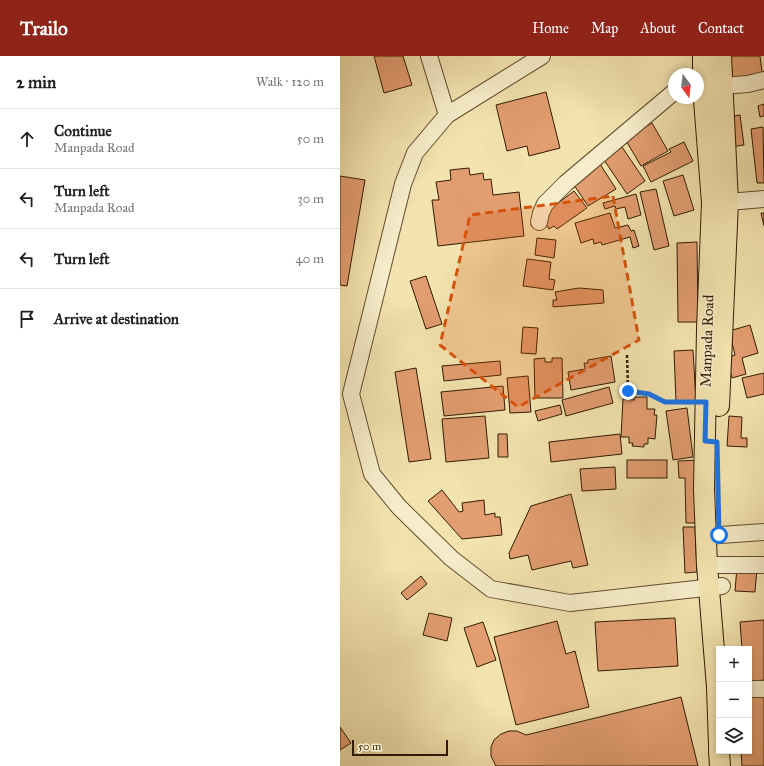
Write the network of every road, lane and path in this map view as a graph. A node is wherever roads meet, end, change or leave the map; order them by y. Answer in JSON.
{"nodes":[{"id":1,"x":429,"y":56,"type":"edge"},
{"id":2,"x":542,"y":56,"type":"edge"},
{"id":3,"x":703,"y":56,"type":"edge"},
{"id":4,"x":721,"y":56,"type":"edge"},
{"id":5,"x":764,"y":80,"type":"edge"},
{"id":6,"x":708,"y":88,"type":"edge"},
{"id":7,"x":668,"y":97,"type":"edge"},
{"id":8,"x":447,"y":115,"type":"junction"},
{"id":9,"x":764,"y":199,"type":"edge"},
{"id":10,"x":720,"y":203,"type":"junction"},
{"id":11,"x":539,"y":222,"type":"dead end"},
{"id":12,"x":627,"y":355,"type":"dead end"},
{"id":13,"x":712,"y":402,"type":"junction"},
{"id":14,"x":764,"y":532,"type":"edge"},
{"id":15,"x":712,"y":535,"type":"junction"},
{"id":16,"x":713,"y":565,"type":"junction"},
{"id":17,"x":764,"y":565,"type":"edge"},
{"id":18,"x":715,"y":587,"type":"junction"},
{"id":19,"x":727,"y":646,"type":"edge"},
{"id":20,"x":718,"y":682,"type":"edge"},
{"id":21,"x":752,"y":689,"type":"edge"},
{"id":22,"x":764,"y":689,"type":"edge"},
{"id":23,"x":719,"y":754,"type":"edge"},
{"id":24,"x":733,"y":754,"type":"edge"},
{"id":25,"x":720,"y":766,"type":"edge"},
{"id":26,"x":734,"y":766,"type":"edge"}],
"edges":[{"from":1,"to":8,"type":"street"},
{"from":2,"to":8,"type":"street"},
{"from":3,"to":6,"type":"main road","name":"Manpada Road"},
{"from":4,"to":6,"type":"main road","name":"Manpada Road"},
{"from":5,"to":6,"type":"street"},
{"from":6,"to":10,"type":"main road","name":"Manpada Road"},
{"from":7,"to":11,"type":"street"},
{"from":8,"to":18,"type":"street"},
{"from":9,"to":10,"type":"street"},
{"from":10,"to":13,"type":"main road","name":"Manpada Road"},
{"from":12,"to":13,"type":"path"},
{"from":13,"to":15,"type":"main road","name":"Manpada Road"},
{"from":14,"to":15,"type":"street"},
{"from":15,"to":16,"type":"main road","name":"Manpada Road"},
{"from":16,"to":17,"type":"street"},
{"from":16,"to":18,"type":"main road","name":"Manpada Road"},
{"from":18,"to":19,"type":"main road","name":"Manpada Road"},
{"from":18,"to":20,"type":"main road","name":"Manpada Road"},
{"from":21,"to":22,"type":"street"},
{"from":23,"to":25,"type":"main road"},
{"from":24,"to":26,"type":"main road"}]}
